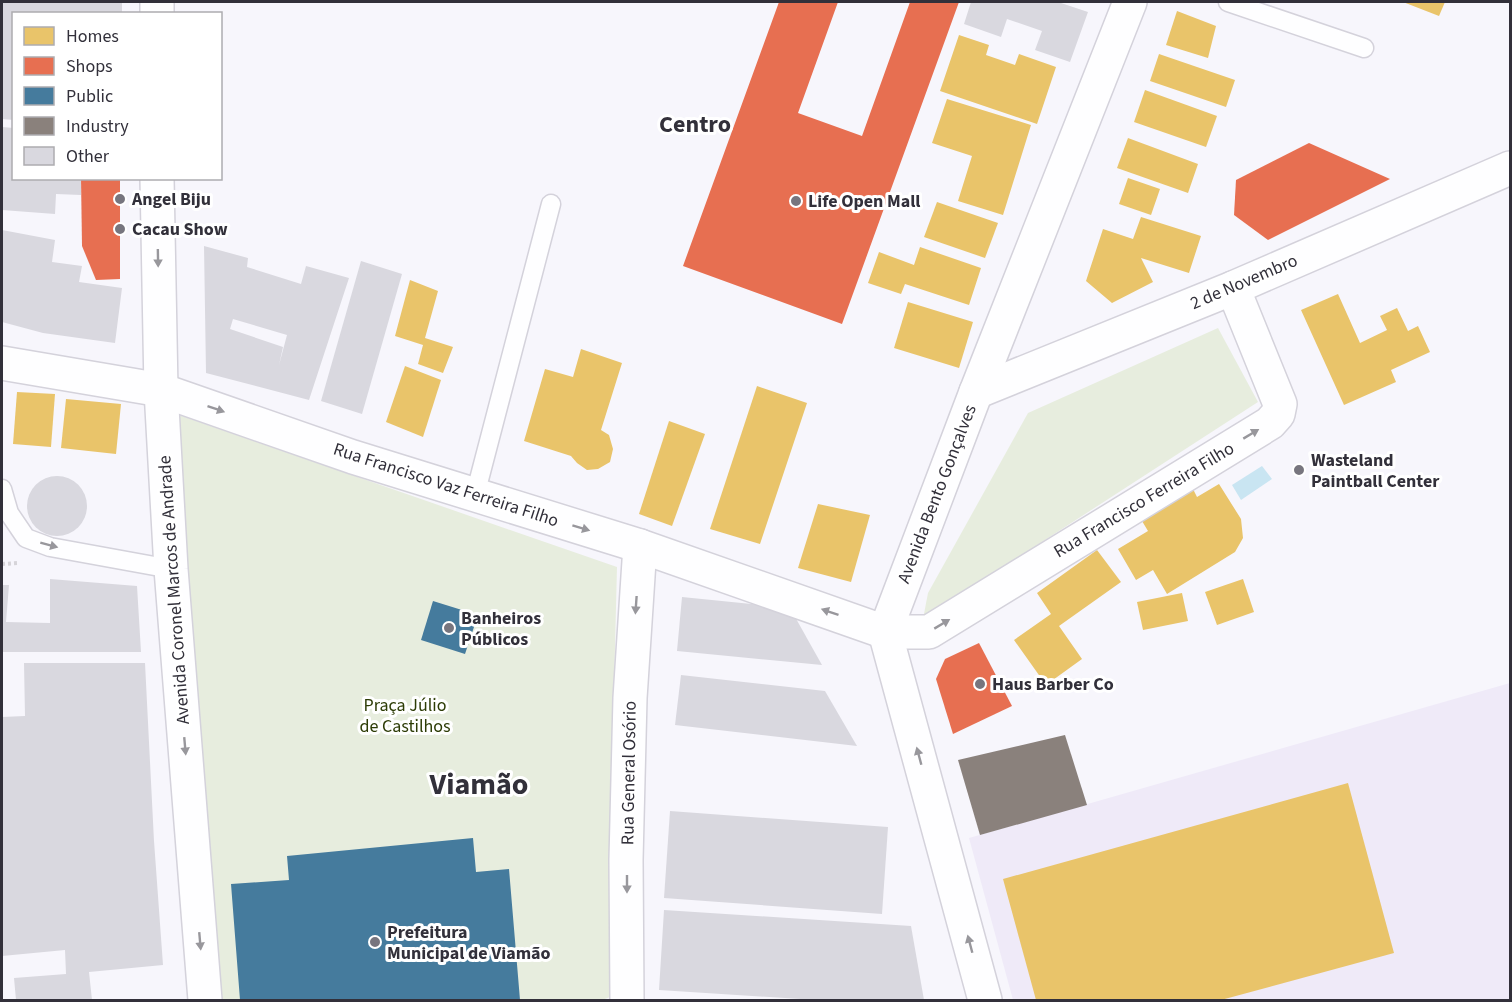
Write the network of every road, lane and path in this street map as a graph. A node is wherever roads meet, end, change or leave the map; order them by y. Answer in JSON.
{"nodes":[{"id":1,"x":1130,"y":2,"type":"edge"},
{"id":2,"x":1228,"y":2,"type":"edge"},
{"id":3,"x":1364,"y":48,"type":"dead end"},
{"id":4,"x":1510,"y":168,"type":"edge"},
{"id":5,"x":157,"y":180,"type":"edge"},
{"id":6,"x":551,"y":204,"type":"dead end"},
{"id":7,"x":1233,"y":288,"type":"junction"},
{"id":8,"x":2,"y":363,"type":"edge"},
{"id":9,"x":161,"y":390,"type":"junction"},
{"id":10,"x":976,"y":392,"type":"junction"},
{"id":11,"x":2,"y":489,"type":"edge"},
{"id":12,"x":475,"y":495,"type":"junction"},
{"id":13,"x":640,"y":546,"type":"junction"},
{"id":14,"x":171,"y":569,"type":"junction"},
{"id":15,"x":885,"y":632,"type":"junction"},
{"id":16,"x":205,"y":1000,"type":"edge"},
{"id":17,"x":627,"y":1000,"type":"edge"},
{"id":18,"x":985,"y":1000,"type":"edge"}],
"edges":[{"from":1,"to":10,"type":"street","name":"Avenida Bento Gonçalves"},
{"from":2,"to":3,"type":"lane"},
{"from":4,"to":7,"type":"street","name":"2 de Novembro"},
{"from":5,"to":9,"type":"street","name":"Avenida Coronel Marcos de Andrade","one_way":true},
{"from":6,"to":12,"type":"lane"},
{"from":7,"to":10,"type":"street","name":"2 de Novembro"},
{"from":15,"to":7,"type":"street","name":"Rua Francisco Ferreira Filho","one_way":true},
{"from":8,"to":9,"type":"street","name":"Rua Francisco Vaz Ferreira Filho"},
{"from":9,"to":12,"type":"street","name":"Rua Francisco Vaz Ferreira Filho","one_way":true},
{"from":9,"to":14,"type":"street","name":"Avenida Coronel Marcos de Andrade"},
{"from":10,"to":15,"type":"street","name":"Avenida Bento Gonçalves"},
{"from":11,"to":14,"type":"lane","one_way":true},
{"from":12,"to":13,"type":"street","name":"Rua Francisco Vaz Ferreira Filho","one_way":true},
{"from":15,"to":13,"type":"street","name":"Rua Francisco Vaz Ferreira Filho","one_way":true},
{"from":13,"to":17,"type":"street","name":"Rua General Osório","one_way":true},
{"from":14,"to":16,"type":"street","name":"Avenida Coronel Marcos de Andrade","one_way":true},
{"from":18,"to":15,"type":"street","one_way":true}]}
